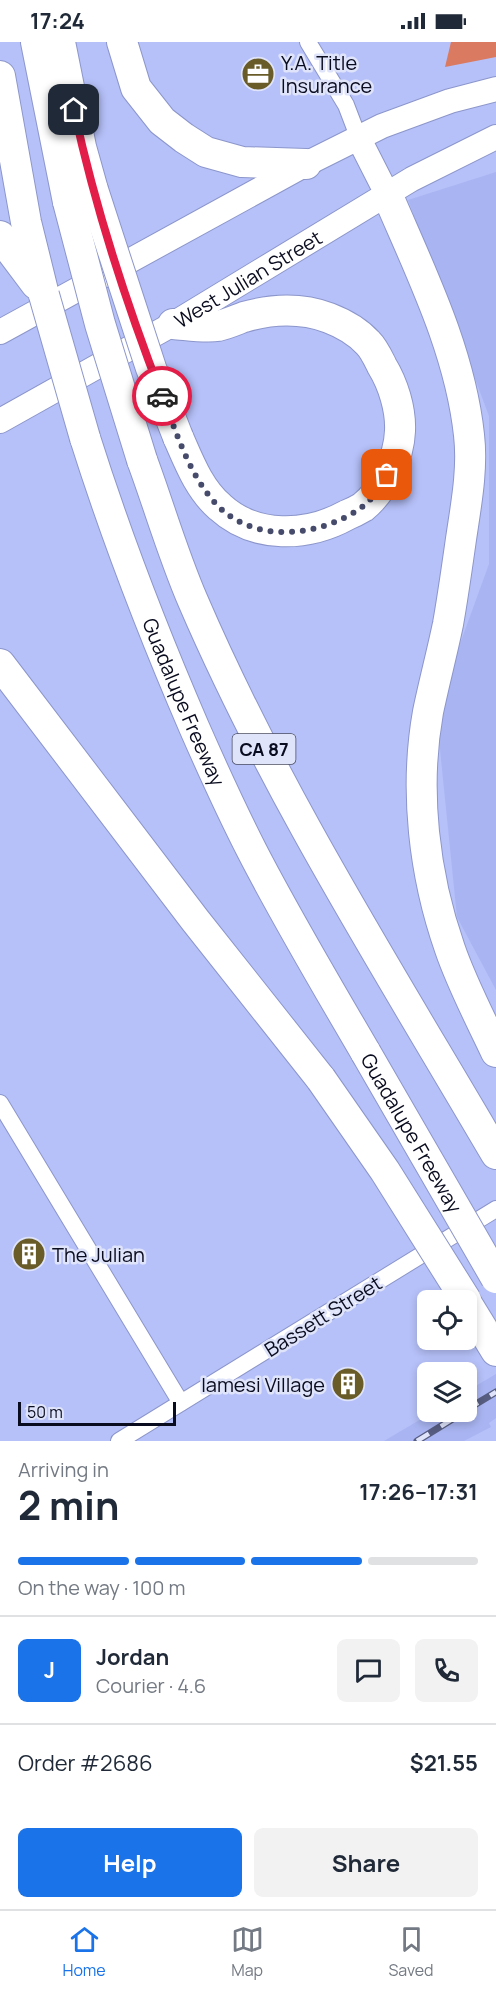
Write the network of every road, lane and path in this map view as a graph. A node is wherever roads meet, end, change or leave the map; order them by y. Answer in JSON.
{"nodes":[{"id":1,"x":36,"y":42,"type":"edge"},
{"id":2,"x":60,"y":42,"type":"edge"},
{"id":3,"x":122,"y":42,"type":"edge"},
{"id":4,"x":308,"y":42,"type":"edge"},
{"id":5,"x":0,"y":76,"type":"edge"},
{"id":6,"x":496,"y":89,"type":"edge"},
{"id":7,"x":496,"y":136,"type":"edge"},
{"id":8,"x":359,"y":139,"type":"junction"},
{"id":9,"x":306,"y":164,"type":"junction"},
{"id":10,"x":81,"y":196,"type":"junction"},
{"id":11,"x":388,"y":196,"type":"junction"},
{"id":12,"x":0,"y":236,"type":"edge"},
{"id":13,"x":44,"y":295,"type":"junction"},
{"id":14,"x":173,"y":324,"type":"junction"},
{"id":15,"x":0,"y":332,"type":"edge"},
{"id":16,"x":0,"y":421,"type":"edge"},
{"id":17,"x":0,"y":664,"type":"edge"},
{"id":18,"x":496,"y":1052,"type":"edge"},
{"id":19,"x":0,"y":1103,"type":"edge"},
{"id":20,"x":496,"y":1154,"type":"edge"},
{"id":21,"x":496,"y":1209,"type":"edge"},
{"id":22,"x":496,"y":1278,"type":"edge"},
{"id":23,"x":459,"y":1290,"type":"edge"},
{"id":24,"x":477,"y":1320,"type":"edge"},
{"id":25,"x":496,"y":1352,"type":"edge"},
{"id":26,"x":182,"y":1402,"type":"junction"},
{"id":27,"x":119,"y":1441,"type":"edge"}],
"edges":[{"from":1,"to":10,"type":"highway","number":"CA 87"},
{"from":2,"to":10,"type":"highway"},
{"from":3,"to":9,"type":"highway"},
{"from":4,"to":8,"type":"street"},
{"from":5,"to":13,"type":"highway","name":"Guadalupe Freeway","number":"CA 87"},
{"from":6,"to":8,"type":"main road"},
{"from":7,"to":11,"type":"main road","name":"West Julian Street"},
{"from":8,"to":9,"type":"main road"},
{"from":8,"to":11,"type":"main road"},
{"from":9,"to":15,"type":"main road"},
{"from":10,"to":14,"type":"highway","bridge":true},
{"from":10,"to":20,"type":"highway","number":"CA 87","bridge":true},
{"from":11,"to":14,"type":"main road","name":"West Julian Street"},
{"from":11,"to":18,"type":"highway"},
{"from":12,"to":13,"type":"highway"},
{"from":13,"to":22,"type":"highway","name":"Guadalupe Freeway","number":"CA 87","bridge":true},
{"from":14,"to":16,"type":"main road","name":"West Julian Street"},
{"from":17,"to":23,"type":"highway","bridge":true},
{"from":19,"to":26,"type":"street"},
{"from":21,"to":26,"type":"street","name":"Bassett Street"},
{"from":24,"to":25,"type":"highway"},
{"from":26,"to":27,"type":"street","name":"Bassett Street"}]}
